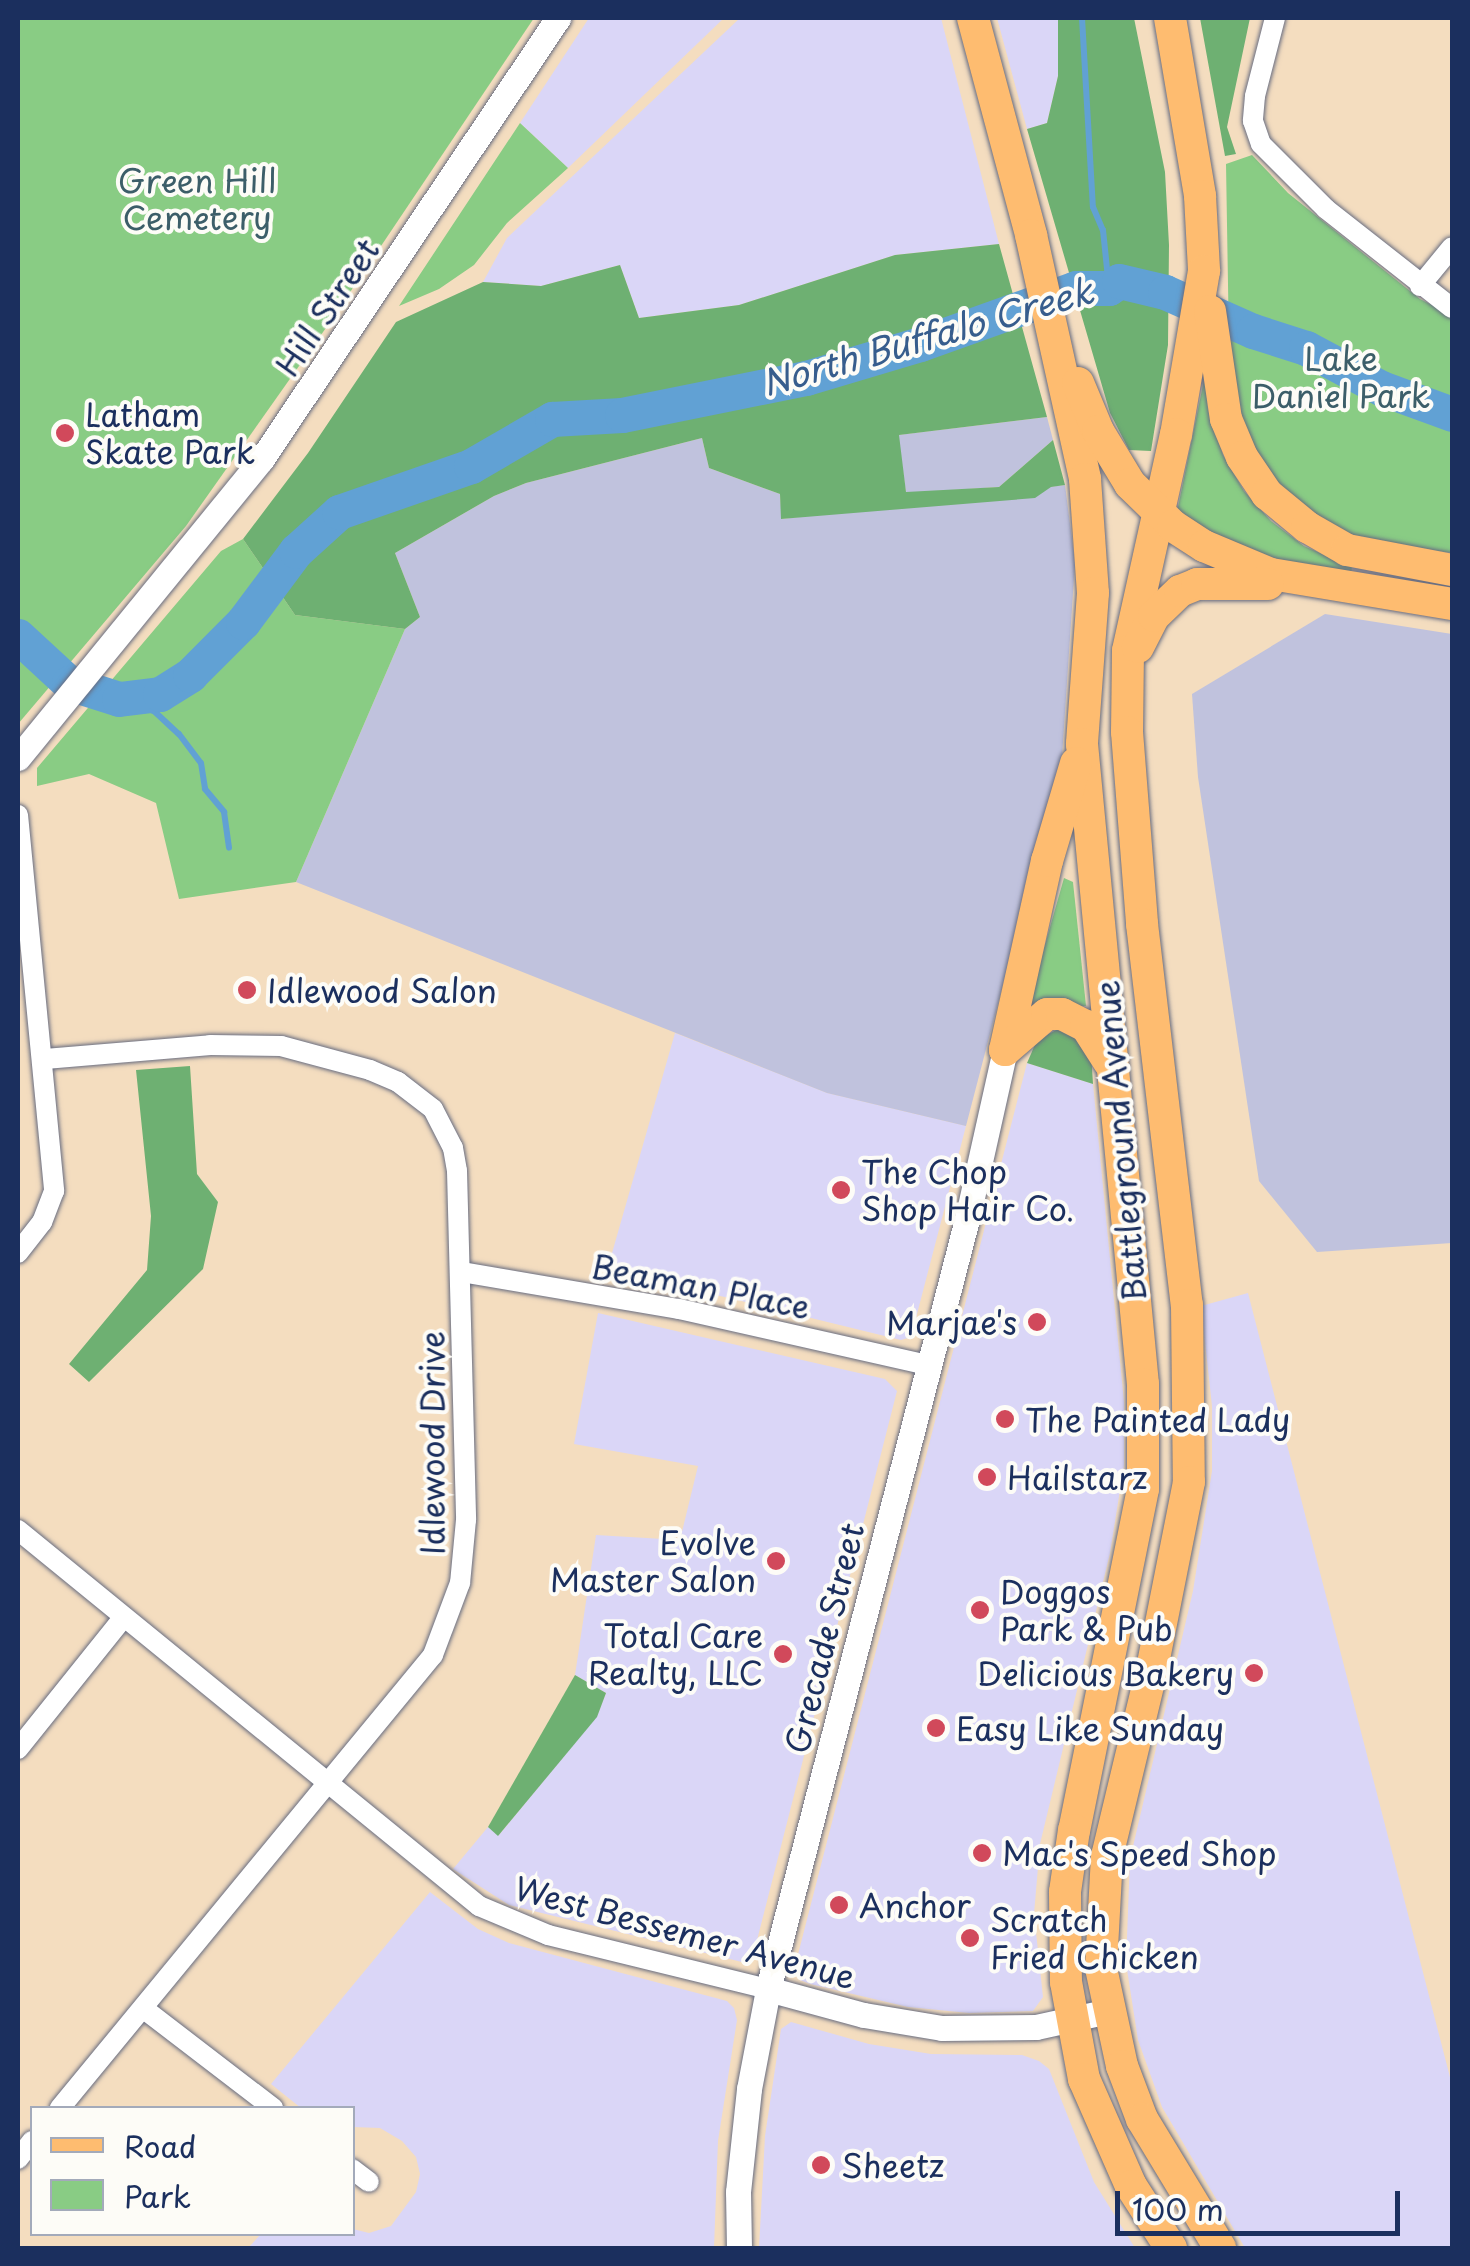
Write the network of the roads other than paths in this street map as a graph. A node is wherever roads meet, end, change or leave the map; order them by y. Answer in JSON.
{"nodes":[{"id":1,"x":558,"y":18,"type":"edge"},
{"id":2,"x":973,"y":18,"type":"edge"},
{"id":3,"x":1170,"y":18,"type":"edge"},
{"id":4,"x":1275,"y":18,"type":"edge"},
{"id":5,"x":1452,"y":247,"type":"edge"},
{"id":6,"x":1420,"y":286,"type":"junction"},
{"id":7,"x":1452,"y":308,"type":"edge"},
{"id":8,"x":1204,"y":338,"type":"junction"},
{"id":9,"x":1056,"y":340,"type":"junction"},
{"id":10,"x":1156,"y":511,"type":"junction"},
{"id":11,"x":1452,"y":570,"type":"edge"},
{"id":12,"x":1328,"y":586,"type":"junction"},
{"id":13,"x":1452,"y":604,"type":"edge"},
{"id":14,"x":1127,"y":675,"type":"junction"},
{"id":15,"x":1082,"y":744,"type":"junction"},
{"id":16,"x":18,"y":758,"type":"edge"},
{"id":17,"x":18,"y":815,"type":"edge"},
{"id":18,"x":1005,"y":1050,"type":"junction"},
{"id":19,"x":45,"y":1060,"type":"junction"},
{"id":20,"x":1113,"y":1068,"type":"junction"},
{"id":21,"x":18,"y":1253,"type":"edge"},
{"id":22,"x":462,"y":1272,"type":"junction"},
{"id":23,"x":928,"y":1365,"type":"junction"},
{"id":24,"x":18,"y":1530,"type":"edge"},
{"id":25,"x":123,"y":1618,"type":"junction"},
{"id":26,"x":18,"y":1749,"type":"edge"},
{"id":27,"x":327,"y":1784,"type":"junction"},
{"id":28,"x":768,"y":1989,"type":"junction"},
{"id":29,"x":144,"y":2009,"type":"junction"},
{"id":30,"x":1109,"y":2011,"type":"junction"},
{"id":31,"x":1072,"y":2020,"type":"junction"},
{"id":32,"x":62,"y":2106,"type":"edge"},
{"id":33,"x":270,"y":2106,"type":"edge"},
{"id":34,"x":739,"y":2248,"type":"edge"},
{"id":35,"x":1171,"y":2248,"type":"edge"},
{"id":36,"x":1220,"y":2248,"type":"edge"}],
"edges":[{"from":1,"to":16,"type":"street","name":"Hill Street"},
{"from":2,"to":9,"type":"main road","name":"Battleground Avenue"},
{"from":3,"to":8,"type":"main road"},
{"from":4,"to":6,"type":"street"},
{"from":5,"to":6,"type":"street"},
{"from":6,"to":7,"type":"street"},
{"from":8,"to":10,"type":"main road","name":"Battleground Avenue"},
{"from":8,"to":11,"type":"main road"},
{"from":9,"to":10,"type":"main road"},
{"from":9,"to":15,"type":"main road","name":"Battleground Avenue"},
{"from":10,"to":12,"type":"main road"},
{"from":10,"to":14,"type":"main road","name":"Battleground Avenue"},
{"from":12,"to":13,"type":"main road"},
{"from":12,"to":14,"type":"main road"},
{"from":14,"to":30,"type":"main road","name":"Battleground Avenue"},
{"from":15,"to":18,"type":"main road"},
{"from":15,"to":20,"type":"main road","name":"Battleground Avenue"},
{"from":17,"to":19,"type":"street"},
{"from":18,"to":20,"type":"main road"},
{"from":18,"to":23,"type":"street","name":"Grecade Street"},
{"from":19,"to":21,"type":"street"},
{"from":19,"to":22,"type":"street","name":"Idlewood Drive"},
{"from":20,"to":31,"type":"main road","name":"Battleground Avenue"},
{"from":22,"to":23,"type":"street","name":"Beaman Place"},
{"from":22,"to":27,"type":"street","name":"Idlewood Drive"},
{"from":23,"to":28,"type":"street","name":"Grecade Street"},
{"from":24,"to":25,"type":"street","name":"West Bessemer Avenue"},
{"from":25,"to":26,"type":"street"},
{"from":25,"to":27,"type":"street","name":"West Bessemer Avenue"},
{"from":27,"to":28,"type":"street","name":"West Bessemer Avenue"},
{"from":27,"to":29,"type":"street","name":"Idlewood Drive"},
{"from":28,"to":31,"type":"street","name":"West Bessemer Avenue"},
{"from":28,"to":34,"type":"street","name":"Grecade Street"},
{"from":29,"to":32,"type":"street","name":"Idlewood Drive"},
{"from":29,"to":33,"type":"street"},
{"from":30,"to":31,"type":"street","name":"West Bessemer Avenue"},
{"from":30,"to":36,"type":"main road","name":"Battleground Avenue"},
{"from":31,"to":35,"type":"main road","name":"Battleground Avenue"}]}
